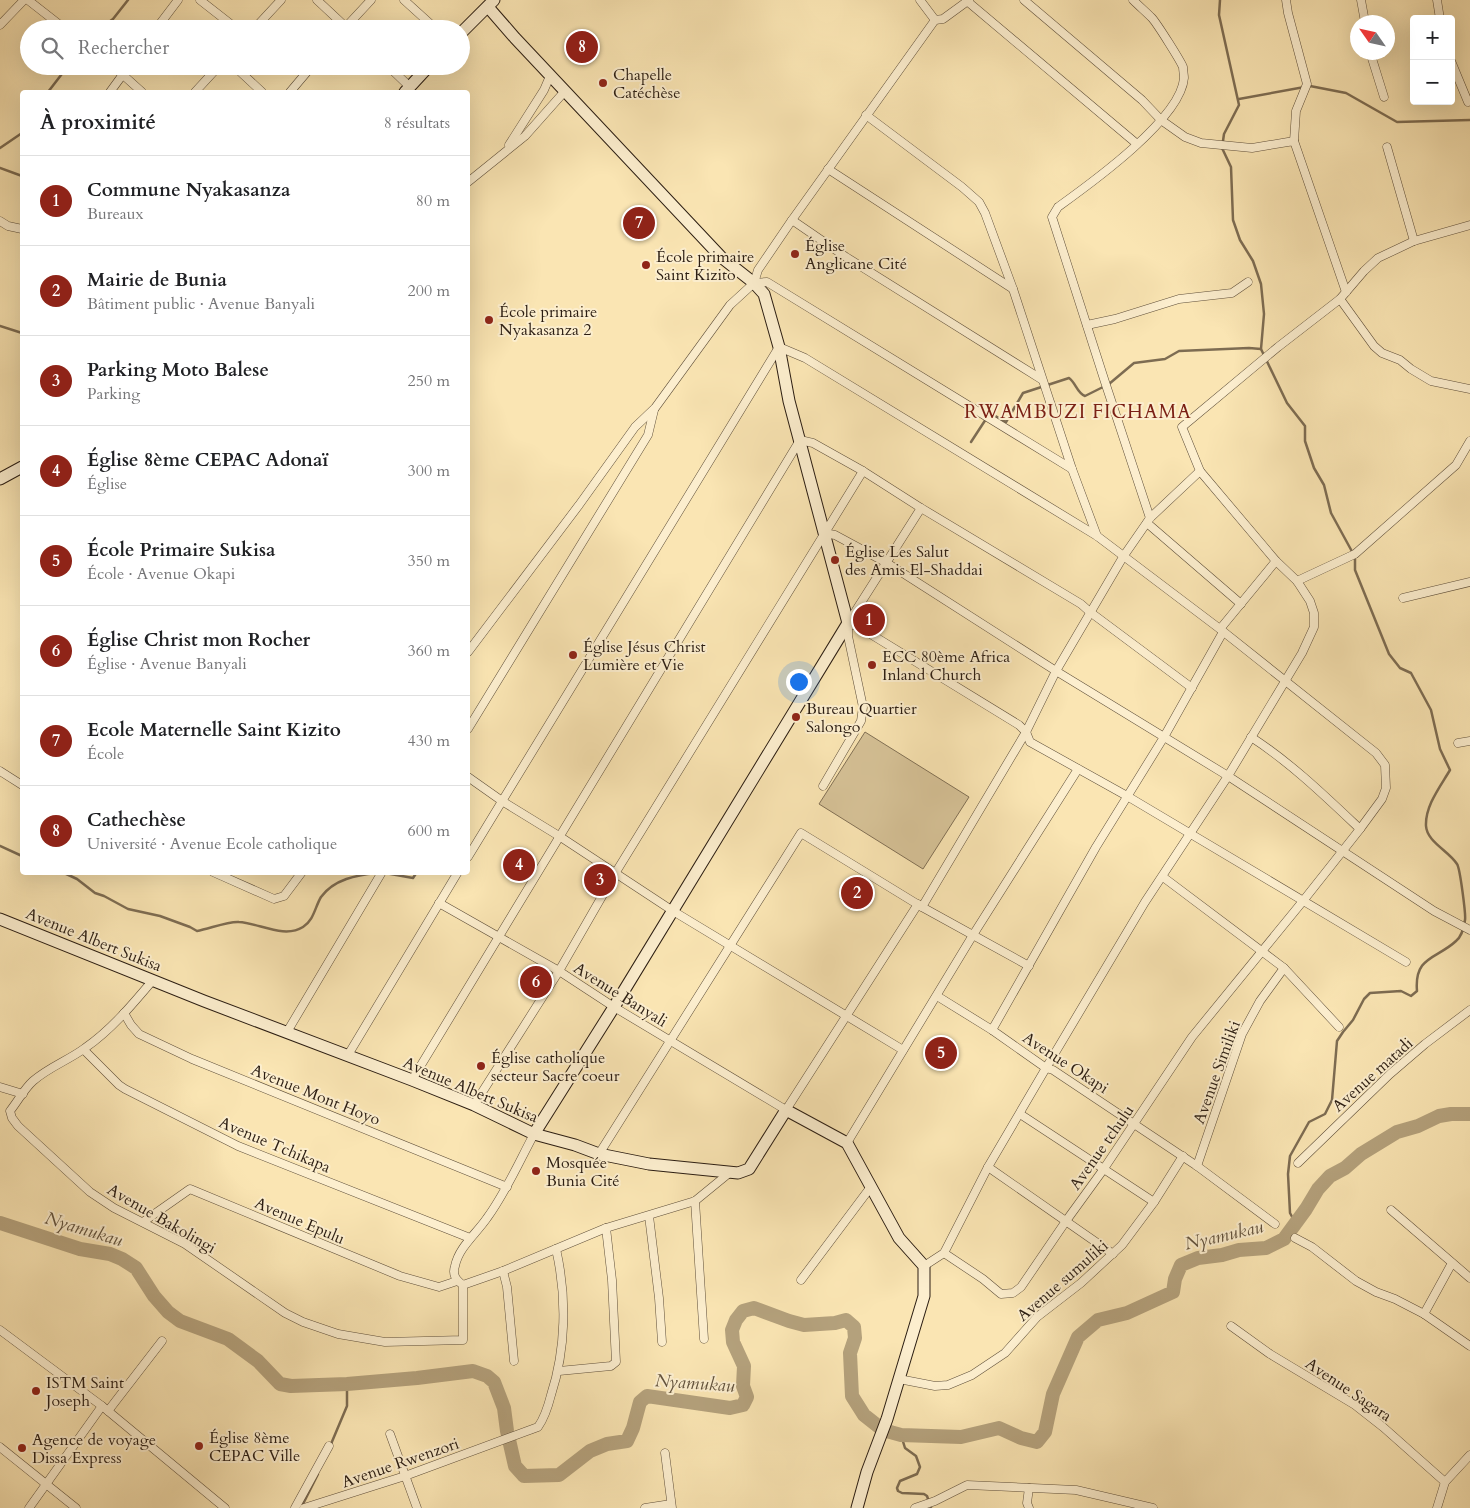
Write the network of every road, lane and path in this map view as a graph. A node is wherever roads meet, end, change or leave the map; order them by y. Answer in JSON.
{"nodes":[{"id":1,"x":26,"y":0,"type":"edge"},
{"id":2,"x":178,"y":0,"type":"edge"},
{"id":3,"x":200,"y":0,"type":"edge"},
{"id":4,"x":281,"y":0,"type":"edge"},
{"id":5,"x":317,"y":0,"type":"edge"},
{"id":6,"x":371,"y":0,"type":"edge"},
{"id":7,"x":404,"y":0,"type":"edge"},
{"id":8,"x":920,"y":0,"type":"edge"},
{"id":9,"x":1024,"y":0,"type":"edge"},
{"id":10,"x":1133,"y":0,"type":"edge"},
{"id":11,"x":1289,"y":0,"type":"edge"},
{"id":12,"x":1361,"y":0,"type":"edge"},
{"id":13,"x":1438,"y":0,"type":"edge"},
{"id":14,"x":968,"y":1,"type":"edge"},
{"id":15,"x":488,"y":2,"type":"edge"},
{"id":16,"x":1364,"y":15,"type":"edge"},
{"id":17,"x":1440,"y":15,"type":"edge"},
{"id":18,"x":53,"y":20,"type":"edge"},
{"id":19,"x":163,"y":20,"type":"edge"},
{"id":20,"x":226,"y":20,"type":"edge"},
{"id":21,"x":262,"y":20,"type":"edge"},
{"id":22,"x":338,"y":20,"type":"edge"},
{"id":23,"x":353,"y":20,"type":"edge"},
{"id":24,"x":426,"y":20,"type":"edge"},
{"id":25,"x":935,"y":20,"type":"junction"},
{"id":26,"x":470,"y":23,"type":"edge"},
{"id":27,"x":0,"y":25,"type":"edge"},
{"id":28,"x":1372,"y":60,"type":"edge"},
{"id":29,"x":1455,"y":71,"type":"edge"},
{"id":30,"x":122,"y":75,"type":"edge"},
{"id":31,"x":124,"y":75,"type":"edge"},
{"id":32,"x":211,"y":75,"type":"edge"},
{"id":33,"x":244,"y":75,"type":"edge"},
{"id":34,"x":304,"y":75,"type":"edge"},
{"id":35,"x":395,"y":75,"type":"edge"},
{"id":36,"x":421,"y":75,"type":"edge"},
{"id":37,"x":550,"y":76,"type":"junction"},
{"id":38,"x":111,"y":90,"type":"edge"},
{"id":39,"x":140,"y":90,"type":"edge"},
{"id":40,"x":197,"y":90,"type":"edge"},
{"id":41,"x":260,"y":90,"type":"edge"},
{"id":42,"x":292,"y":90,"type":"edge"},
{"id":43,"x":407,"y":90,"type":"edge"},
{"id":44,"x":565,"y":91,"type":"junction"},
{"id":45,"x":1384,"y":97,"type":"dead end"},
{"id":46,"x":1468,"y":102,"type":"dead end"},
{"id":47,"x":866,"y":115,"type":"junction"},
{"id":48,"x":1161,"y":120,"type":"junction"},
{"id":49,"x":1294,"y":141,"type":"junction"},
{"id":50,"x":1137,"y":144,"type":"junction"},
{"id":51,"x":1387,"y":147,"type":"dead end"},
{"id":52,"x":505,"y":150,"type":"junction"},
{"id":53,"x":828,"y":169,"type":"junction"},
{"id":54,"x":470,"y":180,"type":"edge"},
{"id":55,"x":792,"y":220,"type":"junction"},
{"id":56,"x":0,"y":222,"type":"edge"},
{"id":57,"x":1470,"y":225,"type":"edge"},
{"id":58,"x":20,"y":229,"type":"edge"},
{"id":59,"x":1414,"y":241,"type":"junction"},
{"id":60,"x":1248,"y":282,"type":"dead end"},
{"id":61,"x":754,"y":283,"type":"junction"},
{"id":62,"x":1013,"y":289,"type":"junction"},
{"id":63,"x":1346,"y":292,"type":"junction"},
{"id":64,"x":1340,"y":299,"type":"junction"},
{"id":65,"x":1087,"y":325,"type":"junction"},
{"id":66,"x":779,"y":348,"type":"junction"},
{"id":67,"x":1043,"y":383,"type":"junction"},
{"id":68,"x":1470,"y":389,"type":"edge"},
{"id":69,"x":655,"y":408,"type":"junction"},
{"id":70,"x":800,"y":440,"type":"junction"},
{"id":71,"x":1470,"y":441,"type":"edge"},
{"id":72,"x":20,"y":468,"type":"edge"},
{"id":73,"x":1072,"y":469,"type":"junction"},
{"id":74,"x":1200,"y":470,"type":"junction"},
{"id":75,"x":863,"y":471,"type":"junction"},
{"id":76,"x":0,"y":477,"type":"edge"},
{"id":77,"x":921,"y":508,"type":"junction"},
{"id":78,"x":1149,"y":521,"type":"junction"},
{"id":79,"x":824,"y":533,"type":"junction"},
{"id":80,"x":1097,"y":536,"type":"junction"},
{"id":81,"x":1123,"y":556,"type":"junction"},
{"id":82,"x":1276,"y":561,"type":"junction"},
{"id":83,"x":887,"y":563,"type":"junction"},
{"id":84,"x":1297,"y":581,"type":"junction"},
{"id":85,"x":1470,"y":582,"type":"edge"},
{"id":86,"x":1403,"y":598,"type":"dead end"},
{"id":87,"x":1241,"y":604,"type":"junction"},
{"id":88,"x":1090,"y":612,"type":"junction"},
{"id":89,"x":848,"y":623,"type":"junction"},
{"id":90,"x":1222,"y":630,"type":"junction"},
{"id":91,"x":470,"y":649,"type":"edge"},
{"id":92,"x":1056,"y":671,"type":"junction"},
{"id":93,"x":1286,"y":680,"type":"junction"},
{"id":94,"x":1192,"y":688,"type":"junction"},
{"id":95,"x":470,"y":726,"type":"edge"},
{"id":96,"x":1026,"y":732,"type":"junction"},
{"id":97,"x":1164,"y":737,"type":"junction"},
{"id":98,"x":1251,"y":737,"type":"junction"},
{"id":99,"x":1470,"y":741,"type":"edge"},
{"id":100,"x":1458,"y":744,"type":"dead end"},
{"id":101,"x":1078,"y":769,"type":"junction"},
{"id":102,"x":0,"y":771,"type":"edge"},
{"id":103,"x":1228,"y":776,"type":"junction"},
{"id":104,"x":470,"y":778,"type":"edge"},
{"id":105,"x":20,"y":784,"type":"edge"},
{"id":106,"x":823,"y":786,"type":"dead end"},
{"id":107,"x":1127,"y":796,"type":"junction"},
{"id":108,"x":502,"y":801,"type":"junction"},
{"id":109,"x":1360,"y":829,"type":"junction"},
{"id":110,"x":1190,"y":834,"type":"junction"},
{"id":111,"x":559,"y":836,"type":"junction"},
{"id":112,"x":1342,"y":852,"type":"junction"},
{"id":113,"x":470,"y":854,"type":"edge"},
{"id":114,"x":616,"y":872,"type":"junction"},
{"id":115,"x":220,"y":875,"type":"edge"},
{"id":116,"x":300,"y":875,"type":"edge"},
{"id":117,"x":380,"y":875,"type":"edge"},
{"id":118,"x":456,"y":875,"type":"edge"},
{"id":119,"x":1163,"y":877,"type":"junction"},
{"id":120,"x":1303,"y":901,"type":"junction"},
{"id":121,"x":439,"y":902,"type":"junction"},
{"id":122,"x":920,"y":905,"type":"junction"},
{"id":123,"x":673,"y":910,"type":"junction"},
{"id":124,"x":0,"y":919,"type":"edge"},
{"id":125,"x":1468,"y":929,"type":"edge"},
{"id":126,"x":973,"y":935,"type":"junction"},
{"id":127,"x":500,"y":937,"type":"junction"},
{"id":128,"x":730,"y":946,"type":"junction"},
{"id":129,"x":1262,"y":950,"type":"junction"},
{"id":130,"x":1406,"y":962,"type":"dead end"},
{"id":131,"x":1029,"y":966,"type":"junction"},
{"id":132,"x":1284,"y":968,"type":"junction"},
{"id":133,"x":558,"y":971,"type":"junction"},
{"id":134,"x":152,"y":980,"type":"junction"},
{"id":135,"x":937,"y":996,"type":"junction"},
{"id":136,"x":614,"y":1007,"type":"junction"},
{"id":137,"x":1470,"y":1010,"type":"edge"},
{"id":138,"x":124,"y":1013,"type":"junction"},
{"id":139,"x":846,"y":1015,"type":"junction"},
{"id":140,"x":1339,"y":1027,"type":"dead end"},
{"id":141,"x":992,"y":1030,"type":"junction"},
{"id":142,"x":287,"y":1032,"type":"junction"},
{"id":143,"x":671,"y":1041,"type":"junction"},
{"id":144,"x":84,"y":1050,"type":"junction"},
{"id":145,"x":903,"y":1050,"type":"junction"},
{"id":146,"x":348,"y":1055,"type":"junction"},
{"id":147,"x":1046,"y":1068,"type":"junction"},
{"id":148,"x":412,"y":1080,"type":"junction"},
{"id":149,"x":0,"y":1087,"type":"edge"},
{"id":150,"x":23,"y":1094,"type":"junction"},
{"id":151,"x":474,"y":1105,"type":"junction"},
{"id":152,"x":786,"y":1110,"type":"junction"},
{"id":153,"x":1020,"y":1114,"type":"junction"},
{"id":154,"x":1135,"y":1123,"type":"junction"},
{"id":155,"x":534,"y":1134,"type":"junction"},
{"id":156,"x":847,"y":1143,"type":"junction"},
{"id":157,"x":599,"y":1154,"type":"junction"},
{"id":158,"x":1183,"y":1156,"type":"junction"},
{"id":159,"x":1298,"y":1163,"type":"dead end"},
{"id":160,"x":1197,"y":1166,"type":"junction"},
{"id":161,"x":988,"y":1167,"type":"junction"},
{"id":162,"x":1104,"y":1170,"type":"junction"},
{"id":163,"x":728,"y":1174,"type":"junction"},
{"id":164,"x":507,"y":1188,"type":"junction"},
{"id":165,"x":870,"y":1188,"type":"junction"},
{"id":166,"x":695,"y":1201,"type":"junction"},
{"id":167,"x":1154,"y":1202,"type":"junction"},
{"id":168,"x":1391,"y":1210,"type":"dead end"},
{"id":169,"x":649,"y":1216,"type":"junction"},
{"id":170,"x":1066,"y":1221,"type":"junction"},
{"id":171,"x":143,"y":1222,"type":"junction"},
{"id":172,"x":1275,"y":1224,"type":"dead end"},
{"id":173,"x":606,"y":1228,"type":"junction"},
{"id":174,"x":470,"y":1238,"type":"junction"},
{"id":175,"x":1295,"y":1238,"type":"dead end"},
{"id":176,"x":556,"y":1249,"type":"junction"},
{"id":177,"x":944,"y":1253,"type":"junction"},
{"id":178,"x":1113,"y":1254,"type":"junction"},
{"id":179,"x":1452,"y":1263,"type":"junction"},
{"id":180,"x":924,"y":1266,"type":"junction"},
{"id":181,"x":503,"y":1271,"type":"junction"},
{"id":182,"x":1470,"y":1278,"type":"edge"},
{"id":183,"x":801,"y":1280,"type":"dead end"},
{"id":184,"x":460,"y":1283,"type":"junction"},
{"id":185,"x":1424,"y":1314,"type":"junction"},
{"id":186,"x":1231,"y":1326,"type":"dead end"},
{"id":187,"x":0,"y":1330,"type":"edge"},
{"id":188,"x":704,"y":1339,"type":"dead end"},
{"id":189,"x":162,"y":1341,"type":"dead end"},
{"id":190,"x":662,"y":1342,"type":"dead end"},
{"id":191,"x":1470,"y":1346,"type":"edge"},
{"id":192,"x":514,"y":1361,"type":"dead end"},
{"id":193,"x":559,"y":1371,"type":"junction"},
{"id":194,"x":899,"y":1379,"type":"junction"},
{"id":195,"x":105,"y":1409,"type":"junction"},
{"id":196,"x":390,"y":1434,"type":"dead end"},
{"id":197,"x":329,"y":1446,"type":"dead end"},
{"id":198,"x":0,"y":1447,"type":"edge"},
{"id":199,"x":665,"y":1453,"type":"dead end"},
{"id":200,"x":1470,"y":1454,"type":"edge"},
{"id":201,"x":405,"y":1476,"type":"junction"},
{"id":202,"x":1445,"y":1482,"type":"junction"},
{"id":203,"x":46,"y":1483,"type":"junction"},
{"id":204,"x":1029,"y":1488,"type":"junction"},
{"id":205,"x":672,"y":1506,"type":"edge"},
{"id":206,"x":29,"y":1508,"type":"edge"},
{"id":207,"x":76,"y":1508,"type":"edge"},
{"id":208,"x":225,"y":1508,"type":"edge"},
{"id":209,"x":296,"y":1508,"type":"edge"},
{"id":210,"x":304,"y":1508,"type":"edge"},
{"id":211,"x":417,"y":1508,"type":"edge"},
{"id":212,"x":645,"y":1508,"type":"edge"},
{"id":213,"x":857,"y":1508,"type":"edge"},
{"id":214,"x":915,"y":1508,"type":"edge"},
{"id":215,"x":1029,"y":1508,"type":"edge"},
{"id":216,"x":1153,"y":1508,"type":"edge"},
{"id":217,"x":1437,"y":1508,"type":"edge"}],
"edges":[{"from":1,"to":18,"type":"street"},
{"from":1,"to":27,"type":"street"},
{"from":2,"to":19,"type":"street"},
{"from":3,"to":20,"type":"street"},
{"from":4,"to":21,"type":"street"},
{"from":5,"to":22,"type":"street"},
{"from":6,"to":23,"type":"street"},
{"from":7,"to":24,"type":"street"},
{"from":8,"to":25,"type":"street"},
{"from":9,"to":48,"type":"street"},
{"from":10,"to":48,"type":"street"},
{"from":11,"to":49,"type":"street"},
{"from":12,"to":16,"type":"street"},
{"from":13,"to":17,"type":"street"},
{"from":14,"to":25,"type":"street"},
{"from":14,"to":50,"type":"street"},
{"from":15,"to":26,"type":"street"},
{"from":15,"to":37,"type":"street"},
{"from":25,"to":47,"type":"street"},
{"from":28,"to":45,"type":"street"},
{"from":29,"to":46,"type":"street"},
{"from":30,"to":38,"type":"street"},
{"from":31,"to":39,"type":"street"},
{"from":32,"to":40,"type":"street"},
{"from":33,"to":41,"type":"street"},
{"from":34,"to":42,"type":"street"},
{"from":35,"to":43,"type":"street"},
{"from":36,"to":43,"type":"street"},
{"from":37,"to":44,"type":"street"},
{"from":37,"to":52,"type":"street"},
{"from":44,"to":52,"type":"street"},
{"from":44,"to":61,"type":"street"},
{"from":47,"to":53,"type":"street"},
{"from":47,"to":62,"type":"street"},
{"from":48,"to":49,"type":"street"},
{"from":48,"to":50,"type":"street"},
{"from":49,"to":63,"type":"street"},
{"from":50,"to":65,"type":"street"},
{"from":51,"to":59,"type":"street"},
{"from":52,"to":54,"type":"street"},
{"from":53,"to":55,"type":"street"},
{"from":53,"to":62,"type":"street"},
{"from":55,"to":61,"type":"street"},
{"from":55,"to":67,"type":"street"},
{"from":56,"to":58,"type":"street"},
{"from":57,"to":59,"type":"street"},
{"from":59,"to":63,"type":"street"},
{"from":60,"to":65,"type":"street"},
{"from":61,"to":66,"type":"street"},
{"from":61,"to":69,"type":"street"},
{"from":61,"to":73,"type":"street"},
{"from":62,"to":67,"type":"street"},
{"from":63,"to":64,"type":"street"},
{"from":64,"to":68,"type":"street"},
{"from":64,"to":74,"type":"street"},
{"from":65,"to":78,"type":"street"},
{"from":66,"to":70,"type":"street"},
{"from":66,"to":80,"type":"street","name":"Avenue tchulu"},
{"from":66,"to":108,"type":"street"},
{"from":67,"to":73,"type":"street"},
{"from":69,"to":91,"type":"street"},
{"from":69,"to":95,"type":"street"},
{"from":70,"to":75,"type":"street"},
{"from":70,"to":79,"type":"street"},
{"from":70,"to":111,"type":"street"},
{"from":71,"to":84,"type":"street"},
{"from":72,"to":76,"type":"street"},
{"from":73,"to":80,"type":"street"},
{"from":74,"to":78,"type":"street"},
{"from":74,"to":82,"type":"street"},
{"from":75,"to":77,"type":"street"},
{"from":75,"to":79,"type":"street"},
{"from":77,"to":83,"type":"street"},
{"from":77,"to":88,"type":"street"},
{"from":78,"to":81,"type":"street"},
{"from":78,"to":87,"type":"street"},
{"from":79,"to":83,"type":"street"},
{"from":79,"to":89,"type":"street"},
{"from":79,"to":114,"type":"street"},
{"from":80,"to":81,"type":"street","name":"Avenue tchulu"},
{"from":81,"to":88,"type":"street"},
{"from":81,"to":90,"type":"street","name":"Avenue tchulu"},
{"from":82,"to":84,"type":"street"},
{"from":82,"to":87,"type":"street"},
{"from":83,"to":89,"type":"street"},
{"from":83,"to":92,"type":"street"},
{"from":84,"to":93,"type":"street"},
{"from":85,"to":86,"type":"street"},
{"from":87,"to":90,"type":"street"},
{"from":88,"to":92,"type":"street"},
{"from":88,"to":94,"type":"street"},
{"from":89,"to":96,"type":"street"},
{"from":89,"to":106,"type":"street"},
{"from":89,"to":123,"type":"street"},
{"from":90,"to":93,"type":"street","name":"Avenue tchulu"},
{"from":90,"to":94,"type":"street"},
{"from":92,"to":96,"type":"street"},
{"from":92,"to":97,"type":"street"},
{"from":93,"to":98,"type":"street"},
{"from":93,"to":109,"type":"street","name":"Avenue tchulu"},
{"from":94,"to":97,"type":"street"},
{"from":96,"to":101,"type":"street"},
{"from":96,"to":122,"type":"street"},
{"from":97,"to":103,"type":"street"},
{"from":97,"to":107,"type":"street"},
{"from":98,"to":103,"type":"street"},
{"from":98,"to":109,"type":"street"},
{"from":99,"to":100,"type":"street"},
{"from":101,"to":107,"type":"street"},
{"from":101,"to":126,"type":"street"},
{"from":102,"to":105,"type":"street"},
{"from":103,"to":110,"type":"street"},
{"from":103,"to":112,"type":"street"},
{"from":104,"to":108,"type":"street"},
{"from":107,"to":110,"type":"street"},
{"from":107,"to":131,"type":"street"},
{"from":108,"to":111,"type":"street"},
{"from":108,"to":113,"type":"street"},
{"from":109,"to":112,"type":"street","name":"Avenue tchulu"},
{"from":110,"to":119,"type":"street"},
{"from":110,"to":120,"type":"street"},
{"from":111,"to":114,"type":"street"},
{"from":111,"to":127,"type":"street"},
{"from":112,"to":120,"type":"street","name":"Avenue tchulu"},
{"from":112,"to":125,"type":"street"},
{"from":114,"to":123,"type":"street"},
{"from":114,"to":133,"type":"street"},
{"from":115,"to":116,"type":"street"},
{"from":117,"to":142,"type":"street"},
{"from":118,"to":121,"type":"street"},
{"from":119,"to":129,"type":"street"},
{"from":119,"to":147,"type":"street"},
{"from":120,"to":129,"type":"street","name":"Avenue tchulu"},
{"from":120,"to":130,"type":"street"},
{"from":121,"to":127,"type":"street","name":"Avenue Banyali"},
{"from":121,"to":146,"type":"street"},
{"from":122,"to":126,"type":"street"},
{"from":122,"to":128,"type":"street"},
{"from":122,"to":139,"type":"street"},
{"from":123,"to":128,"type":"street"},
{"from":123,"to":136,"type":"street"},
{"from":124,"to":134,"type":"street","name":"Avenue Albert Sukisa"},
{"from":126,"to":131,"type":"street"},
{"from":126,"to":135,"type":"street"},
{"from":127,"to":133,"type":"street","name":"Avenue Banyali"},
{"from":127,"to":148,"type":"street"},
{"from":128,"to":139,"type":"street"},
{"from":128,"to":143,"type":"street"},
{"from":129,"to":132,"type":"street"},
{"from":129,"to":154,"type":"street","name":"Avenue tchulu"},
{"from":131,"to":141,"type":"street"},
{"from":132,"to":140,"type":"street"},
{"from":132,"to":160,"type":"street","name":"Avenue Similiki"},
{"from":133,"to":136,"type":"street","name":"Avenue Banyali"},
{"from":133,"to":151,"type":"street"},
{"from":134,"to":138,"type":"street"},
{"from":134,"to":142,"type":"street","name":"Avenue Albert Sukisa"},
{"from":135,"to":141,"type":"street","name":"Avenue Okapi"},
{"from":135,"to":145,"type":"street"},
{"from":136,"to":143,"type":"street","name":"Avenue Banyali"},
{"from":136,"to":155,"type":"street"},
{"from":137,"to":159,"type":"street","name":"Avenue matadi"},
{"from":138,"to":144,"type":"street"},
{"from":138,"to":164,"type":"street","name":"Avenue Mont Hoyo"},
{"from":139,"to":145,"type":"street"},
{"from":139,"to":152,"type":"street"},
{"from":141,"to":147,"type":"street","name":"Avenue Okapi"},
{"from":142,"to":146,"type":"street","name":"Avenue Albert Sukisa"},
{"from":143,"to":152,"type":"street","name":"Avenue Banyali"},
{"from":143,"to":157,"type":"street"},
{"from":144,"to":150,"type":"street"},
{"from":144,"to":174,"type":"street","name":"Avenue Tchikapa"},
{"from":145,"to":156,"type":"street"},
{"from":146,"to":148,"type":"street","name":"Avenue Albert Sukisa"},
{"from":147,"to":153,"type":"street"},
{"from":147,"to":154,"type":"street","name":"Avenue Okapi"},
{"from":148,"to":151,"type":"street","name":"Avenue Albert Sukisa"},
{"from":149,"to":150,"type":"street"},
{"from":150,"to":171,"type":"street","name":"Avenue Bakolingi"},
{"from":151,"to":155,"type":"street","name":"Avenue Albert Sukisa"},
{"from":152,"to":156,"type":"street"},
{"from":152,"to":163,"type":"street","name":"Avenue Albert Sukisa"},
{"from":153,"to":161,"type":"street"},
{"from":153,"to":162,"type":"street"},
{"from":154,"to":158,"type":"street","name":"Avenue Okapi"},
{"from":154,"to":162,"type":"street","name":"Avenue tchulu"},
{"from":155,"to":157,"type":"street","name":"Avenue Albert Sukisa"},
{"from":155,"to":164,"type":"street"},
{"from":156,"to":165,"type":"street"},
{"from":157,"to":163,"type":"street","name":"Avenue Albert Sukisa"},
{"from":158,"to":160,"type":"street","name":"Avenue Okapi"},
{"from":158,"to":167,"type":"street","name":"Avenue sumuliki"},
{"from":160,"to":172,"type":"street","name":"Avenue Okapi"},
{"from":161,"to":170,"type":"street"},
{"from":161,"to":177,"type":"street"},
{"from":162,"to":167,"type":"street"},
{"from":162,"to":170,"type":"street","name":"Avenue tchulu"},
{"from":163,"to":166,"type":"street"},
{"from":164,"to":174,"type":"street"},
{"from":165,"to":180,"type":"street"},
{"from":165,"to":183,"type":"street"},
{"from":166,"to":169,"type":"street","name":"Avenue Epulu"},
{"from":166,"to":188,"type":"street"},
{"from":167,"to":178,"type":"street","name":"Avenue sumuliki"},
{"from":168,"to":179,"type":"street"},
{"from":169,"to":173,"type":"street","name":"Avenue Epulu"},
{"from":169,"to":190,"type":"street"},
{"from":170,"to":177,"type":"street","name":"Avenue tchulu"},
{"from":170,"to":178,"type":"street"},
{"from":171,"to":184,"type":"street","name":"Avenue Epulu"},
{"from":171,"to":184,"type":"street","name":"Avenue Bakolingi"},
{"from":173,"to":176,"type":"street","name":"Avenue Epulu"},
{"from":173,"to":193,"type":"street"},
{"from":174,"to":184,"type":"street"},
{"from":175,"to":185,"type":"street"},
{"from":176,"to":181,"type":"street","name":"Avenue Epulu"},
{"from":176,"to":193,"type":"street","name":"Avenue Rwenzori"},
{"from":177,"to":180,"type":"street"},
{"from":178,"to":194,"type":"street","name":"Avenue sumuliki"},
{"from":179,"to":182,"type":"street"},
{"from":179,"to":185,"type":"street"},
{"from":180,"to":194,"type":"street"},
{"from":181,"to":184,"type":"street","name":"Avenue Epulu"},
{"from":181,"to":192,"type":"street"},
{"from":185,"to":191,"type":"street"},
{"from":186,"to":202,"type":"street","name":"Avenue Sagara"},
{"from":187,"to":195,"type":"street"},
{"from":189,"to":195,"type":"street"},
{"from":193,"to":201,"type":"street","name":"Avenue Rwenzori"},
{"from":194,"to":213,"type":"street"},
{"from":195,"to":203,"type":"street"},
{"from":195,"to":208,"type":"street"},
{"from":196,"to":201,"type":"street"},
{"from":197,"to":209,"type":"street"},
{"from":198,"to":203,"type":"street"},
{"from":199,"to":205,"type":"street"},
{"from":200,"to":202,"type":"street"},
{"from":201,"to":210,"type":"street","name":"Avenue Rwenzori"},
{"from":201,"to":211,"type":"street"},
{"from":202,"to":217,"type":"street"},
{"from":203,"to":206,"type":"street"},
{"from":203,"to":207,"type":"street"},
{"from":204,"to":214,"type":"street"},
{"from":204,"to":215,"type":"street"},
{"from":204,"to":216,"type":"street"},
{"from":205,"to":212,"type":"street"}]}
